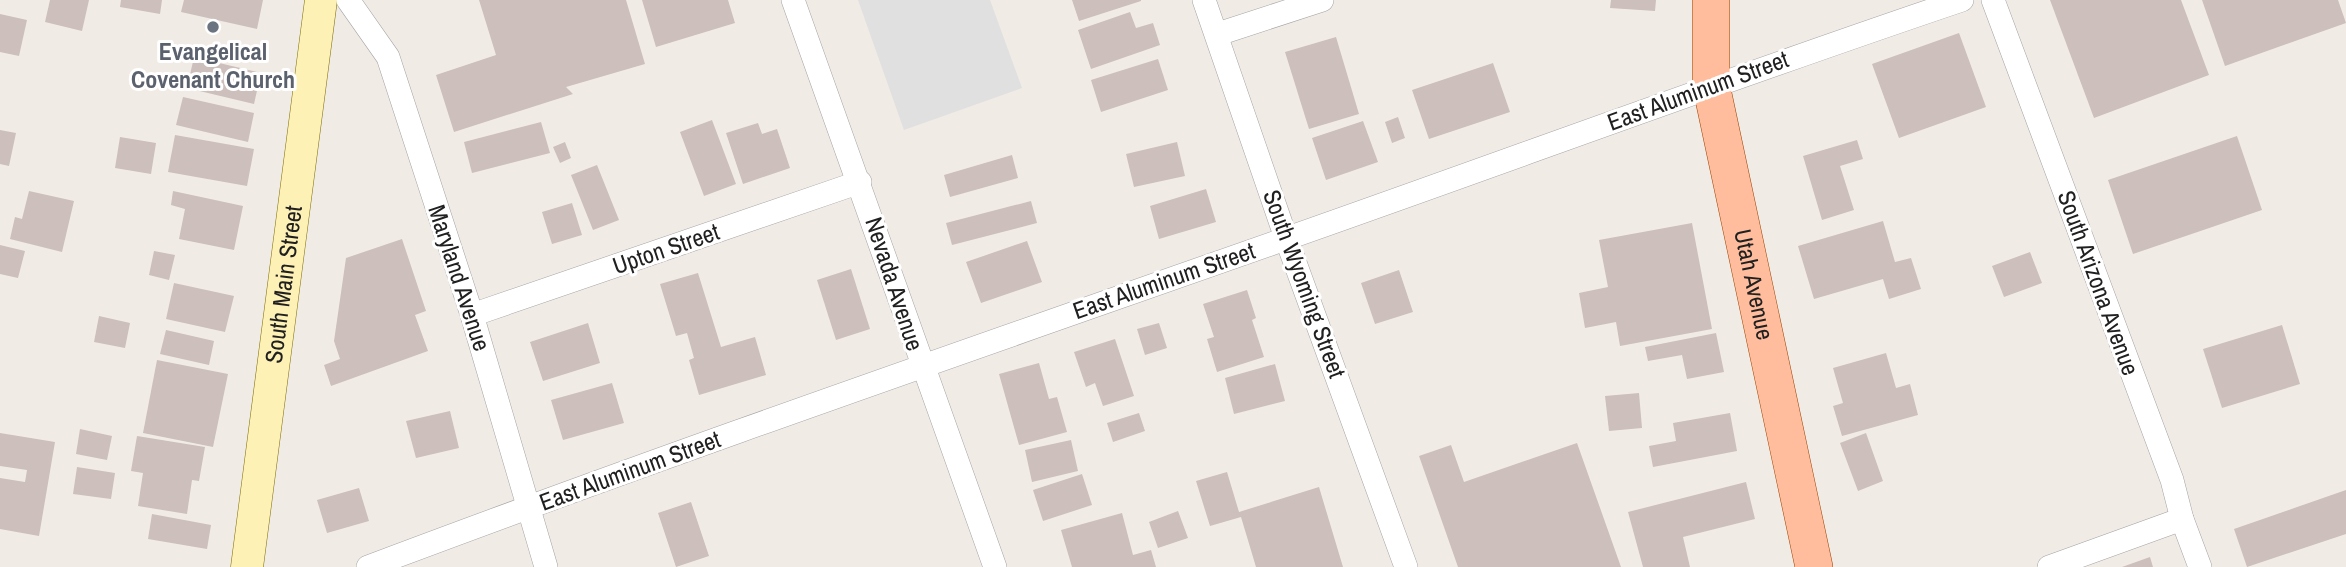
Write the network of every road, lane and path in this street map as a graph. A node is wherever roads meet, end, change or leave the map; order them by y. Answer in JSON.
{"nodes":[{"id":1,"x":321,"y":0,"type":"edge"},
{"id":2,"x":348,"y":0,"type":"edge"},
{"id":3,"x":793,"y":0,"type":"edge"},
{"id":4,"x":1204,"y":0,"type":"edge"},
{"id":5,"x":1322,"y":0,"type":"edge"},
{"id":6,"x":1711,"y":0,"type":"edge"},
{"id":7,"x":1962,"y":0,"type":"edge"},
{"id":8,"x":1993,"y":0,"type":"edge"},
{"id":9,"x":1218,"y":34,"type":"junction"},
{"id":10,"x":1711,"y":85,"type":"junction"},
{"id":11,"x":860,"y":182,"type":"junction"},
{"id":12,"x":1286,"y":239,"type":"junction"},
{"id":13,"x":472,"y":315,"type":"junction"},
{"id":14,"x":920,"y":365,"type":"junction"},
{"id":15,"x":528,"y":508,"type":"junction"},
{"id":16,"x":2182,"y":519,"type":"junction"},
{"id":17,"x":247,"y":567,"type":"edge"},
{"id":18,"x":368,"y":567,"type":"edge"},
{"id":19,"x":546,"y":567,"type":"edge"},
{"id":20,"x":995,"y":567,"type":"edge"},
{"id":21,"x":1406,"y":567,"type":"edge"},
{"id":22,"x":1814,"y":567,"type":"edge"},
{"id":23,"x":2049,"y":567,"type":"edge"},
{"id":24,"x":2200,"y":567,"type":"edge"}],
"edges":[{"from":1,"to":17,"type":"main road","name":"South Main Street"},
{"from":2,"to":13,"type":"street","name":"Maryland Avenue"},
{"from":3,"to":11,"type":"street","name":"Nevada Avenue"},
{"from":4,"to":9,"type":"street","name":"South Wyoming Street"},
{"from":5,"to":9,"type":"street"},
{"from":6,"to":10,"type":"main road","name":"Utah Avenue"},
{"from":7,"to":10,"type":"street","name":"East Aluminum Street"},
{"from":8,"to":16,"type":"street","name":"South Arizona Avenue"},
{"from":9,"to":12,"type":"street","name":"South Wyoming Street"},
{"from":10,"to":12,"type":"street","name":"East Aluminum Street"},
{"from":10,"to":22,"type":"main road","name":"Utah Avenue"},
{"from":11,"to":13,"type":"street","name":"Upton Street"},
{"from":11,"to":14,"type":"street","name":"Nevada Avenue"},
{"from":12,"to":14,"type":"street","name":"East Aluminum Street"},
{"from":12,"to":21,"type":"street","name":"South Wyoming Street"},
{"from":13,"to":15,"type":"street","name":"Maryland Avenue"},
{"from":14,"to":15,"type":"street","name":"East Aluminum Street"},
{"from":14,"to":20,"type":"street","name":"Nevada Avenue"},
{"from":15,"to":18,"type":"street","name":"East Aluminum Street"},
{"from":15,"to":19,"type":"street","name":"Maryland Avenue"},
{"from":16,"to":23,"type":"street"},
{"from":16,"to":24,"type":"street","name":"South Arizona Avenue"}]}
